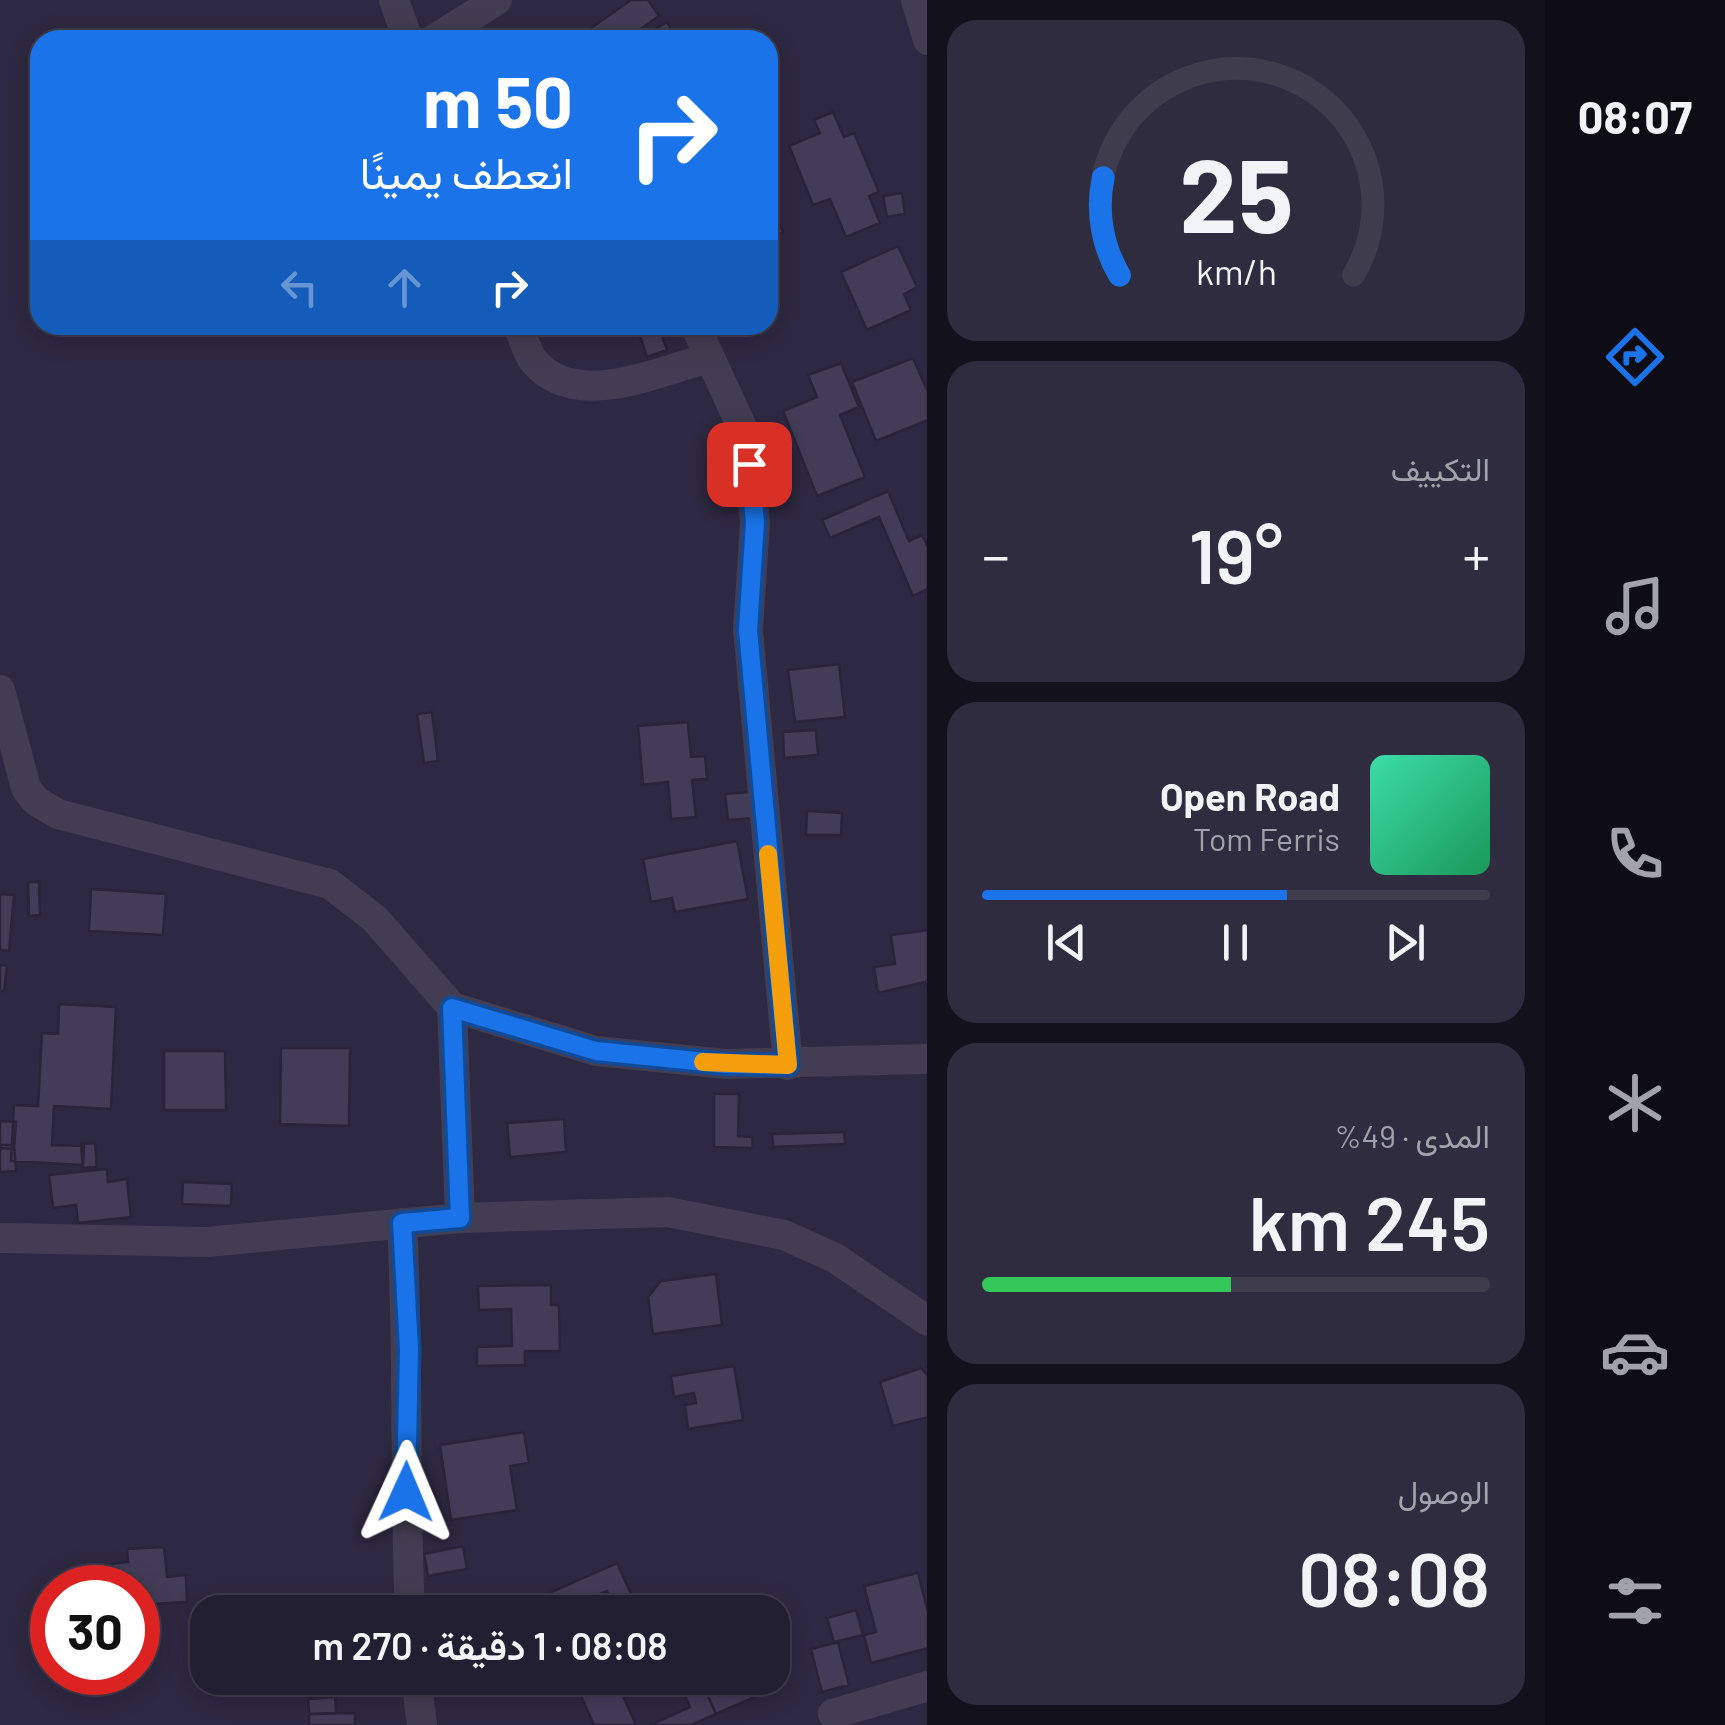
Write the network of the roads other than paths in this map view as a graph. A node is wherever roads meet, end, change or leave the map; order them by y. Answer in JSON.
{"nodes":[{"id":1,"x":394,"y":0,"type":"edge"},
{"id":2,"x":498,"y":0,"type":"edge"},
{"id":3,"x":916,"y":0,"type":"edge"},
{"id":4,"x":404,"y":30,"type":"edge"},
{"id":5,"x":449,"y":30,"type":"edge"},
{"id":6,"x":927,"y":37,"type":"edge"},
{"id":7,"x":522,"y":335,"type":"edge"},
{"id":8,"x":699,"y":335,"type":"edge"},
{"id":9,"x":709,"y":358,"type":"junction"},
{"id":10,"x":0,"y":690,"type":"edge"},
{"id":11,"x":452,"y":1008,"type":"junction"},
{"id":12,"x":927,"y":1059,"type":"edge"},
{"id":13,"x":788,"y":1065,"type":"junction"},
{"id":14,"x":460,"y":1218,"type":"junction"},
{"id":15,"x":402,"y":1223,"type":"junction"},
{"id":16,"x":0,"y":1238,"type":"edge"},
{"id":17,"x":927,"y":1320,"type":"edge"},
{"id":18,"x":409,"y":1595,"type":"edge"},
{"id":19,"x":927,"y":1686,"type":"edge"},
{"id":20,"x":418,"y":1695,"type":"edge"},
{"id":21,"x":833,"y":1714,"type":"dead end"},
{"id":22,"x":422,"y":1725,"type":"edge"}],
"edges":[{"from":1,"to":4,"type":"street"},
{"from":2,"to":5,"type":"street"},
{"from":3,"to":6,"type":"street"},
{"from":7,"to":9,"type":"street"},
{"from":8,"to":9,"type":"street"},
{"from":9,"to":13,"type":"street"},
{"from":10,"to":11,"type":"street"},
{"from":11,"to":13,"type":"street"},
{"from":11,"to":14,"type":"street"},
{"from":12,"to":13,"type":"street"},
{"from":14,"to":15,"type":"street"},
{"from":14,"to":17,"type":"street"},
{"from":15,"to":16,"type":"street"},
{"from":15,"to":18,"type":"street"},
{"from":19,"to":21,"type":"street"},
{"from":20,"to":22,"type":"street"}]}
